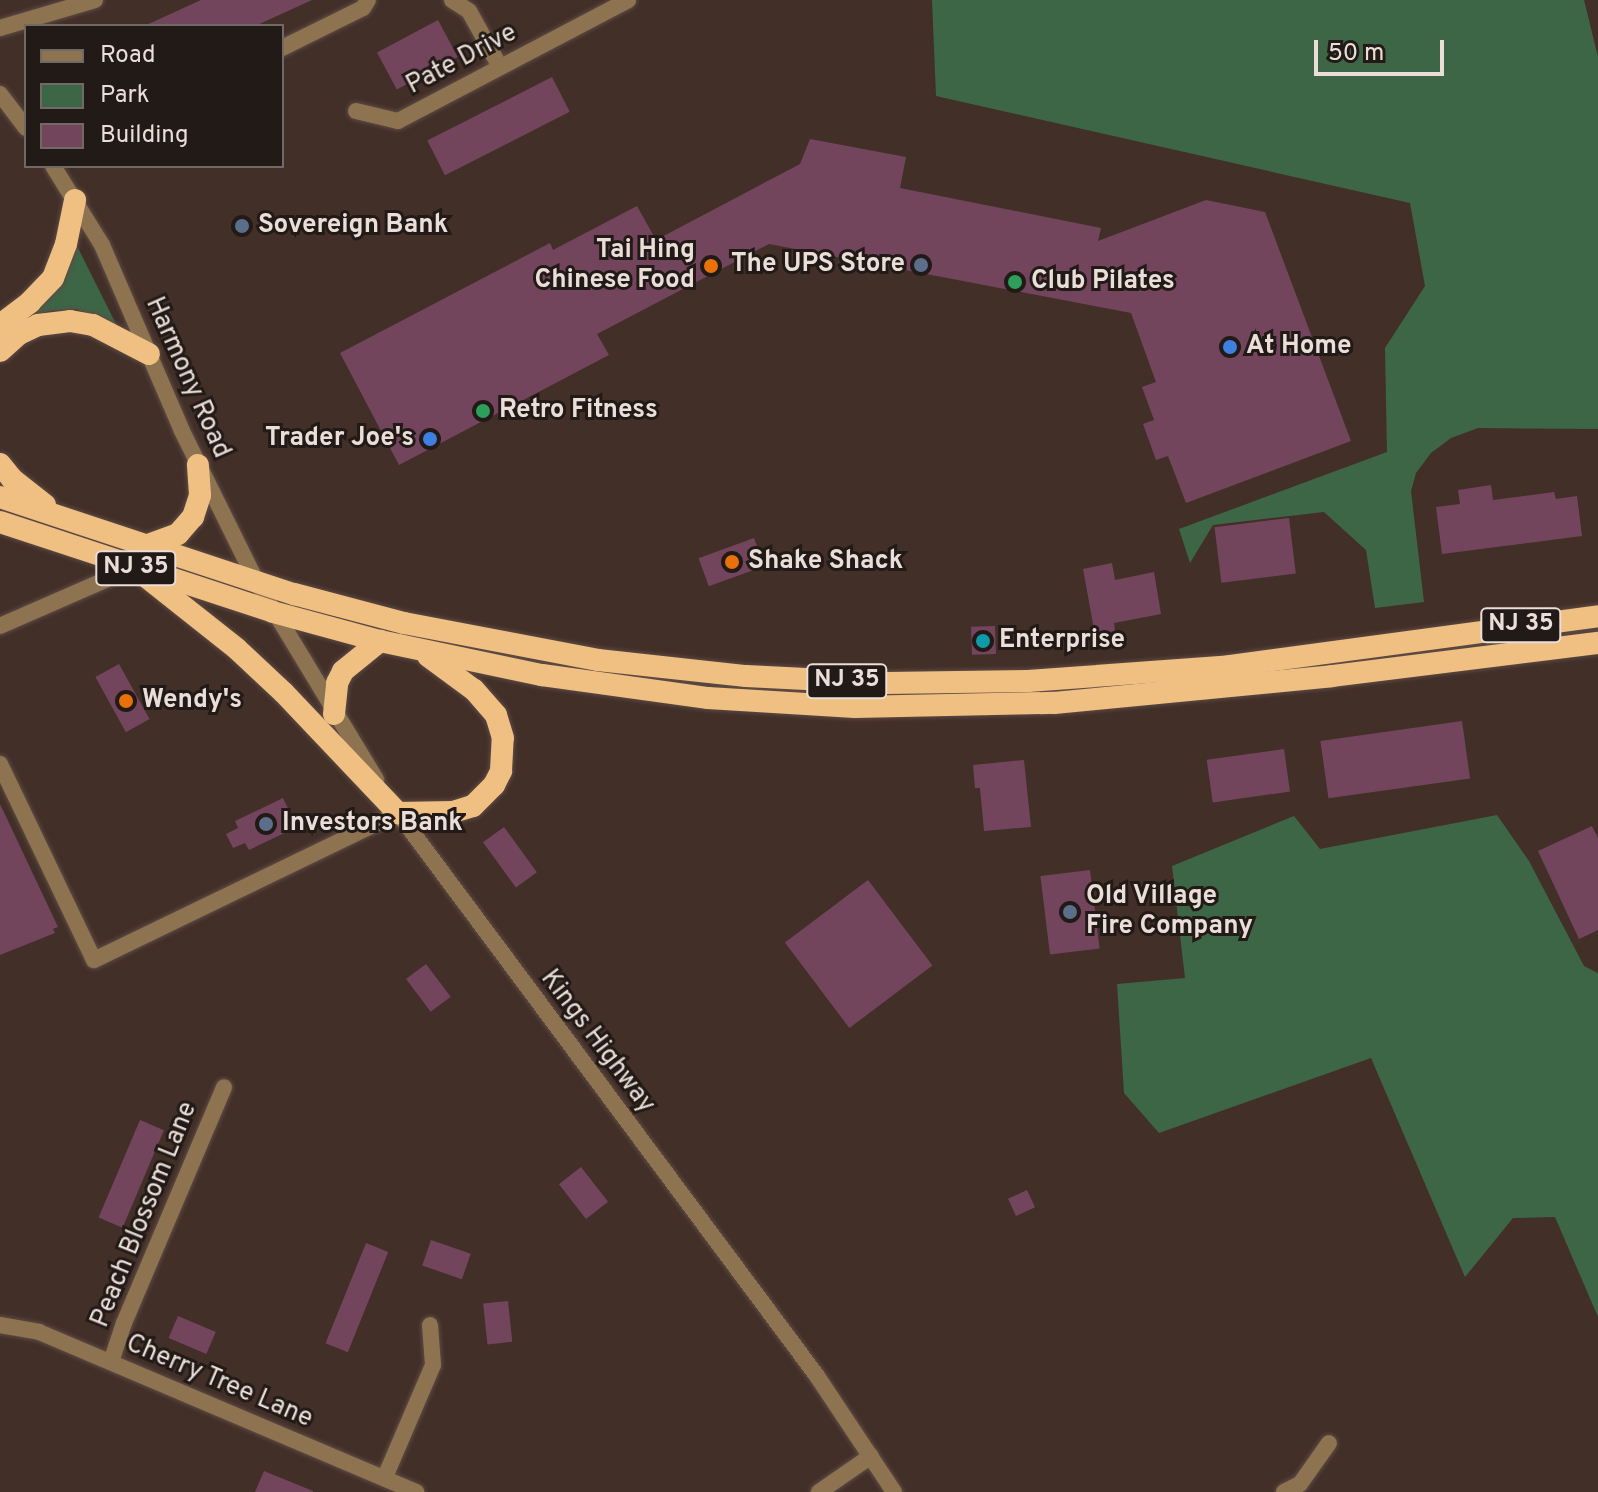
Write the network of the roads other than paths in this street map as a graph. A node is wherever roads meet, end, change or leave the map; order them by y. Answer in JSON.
{"nodes":[{"id":1,"x":95,"y":0,"type":"edge"},
{"id":2,"x":368,"y":0,"type":"edge"},
{"id":3,"x":452,"y":0,"type":"edge"},
{"id":4,"x":628,"y":0,"type":"edge"},
{"id":5,"x":0,"y":28,"type":"edge"},
{"id":6,"x":284,"y":47,"type":"edge"},
{"id":7,"x":500,"y":67,"type":"junction"},
{"id":8,"x":0,"y":94,"type":"edge"},
{"id":9,"x":356,"y":111,"type":"dead end"},
{"id":10,"x":24,"y":125,"type":"edge"},
{"id":11,"x":54,"y":168,"type":"edge"},
{"id":12,"x":75,"y":200,"type":"junction"},
{"id":13,"x":0,"y":325,"type":"edge"},
{"id":14,"x":0,"y":351,"type":"edge"},
{"id":15,"x":149,"y":354,"type":"junction"},
{"id":16,"x":0,"y":464,"type":"edge"},
{"id":17,"x":198,"y":465,"type":"junction"},
{"id":18,"x":0,"y":497,"type":"edge"},
{"id":19,"x":62,"y":517,"type":"junction"},
{"id":20,"x":0,"y":522,"type":"edge"},
{"id":21,"x":145,"y":546,"type":"junction"},
{"id":22,"x":135,"y":567,"type":"junction"},
{"id":23,"x":256,"y":581,"type":"junction"},
{"id":24,"x":273,"y":612,"type":"junction"},
{"id":25,"x":1598,"y":616,"type":"edge"},
{"id":26,"x":0,"y":626,"type":"edge"},
{"id":27,"x":380,"y":641,"type":"junction"},
{"id":28,"x":1598,"y":643,"type":"edge"},
{"id":29,"x":421,"y":651,"type":"junction"},
{"id":30,"x":334,"y":714,"type":"junction"},
{"id":31,"x":0,"y":764,"type":"edge"},
{"id":32,"x":398,"y":813,"type":"junction"},
{"id":33,"x":224,"y":1087,"type":"dead end"},
{"id":34,"x":0,"y":1325,"type":"edge"},
{"id":35,"x":430,"y":1325,"type":"dead end"},
{"id":36,"x":111,"y":1362,"type":"junction"},
{"id":37,"x":1329,"y":1443,"type":"dead end"},
{"id":38,"x":871,"y":1456,"type":"junction"},
{"id":39,"x":385,"y":1477,"type":"junction"},
{"id":40,"x":416,"y":1492,"type":"edge"},
{"id":41,"x":819,"y":1492,"type":"edge"},
{"id":42,"x":894,"y":1492,"type":"edge"},
{"id":43,"x":1284,"y":1492,"type":"edge"}],
"edges":[{"from":1,"to":5,"type":"street"},
{"from":2,"to":6,"type":"street"},
{"from":3,"to":7,"type":"street"},
{"from":4,"to":7,"type":"street","name":"Pate Drive"},
{"from":7,"to":9,"type":"street","name":"Pate Drive"},
{"from":8,"to":10,"type":"street"},
{"from":11,"to":12,"type":"street","name":"Harmony Road"},
{"from":12,"to":13,"type":"highway"},
{"from":12,"to":15,"type":"street","name":"Harmony Road"},
{"from":14,"to":15,"type":"highway"},
{"from":15,"to":17,"type":"street","name":"Harmony Road"},
{"from":16,"to":19,"type":"highway"},
{"from":17,"to":21,"type":"highway"},
{"from":17,"to":23,"type":"street","name":"Harmony Road"},
{"from":18,"to":19,"type":"highway","number":"NJ 35"},
{"from":19,"to":21,"type":"highway","number":"NJ 35"},
{"from":20,"to":22,"type":"highway","number":"NJ 35"},
{"from":21,"to":23,"type":"highway","number":"NJ 35"},
{"from":22,"to":24,"type":"highway","number":"NJ 35"},
{"from":22,"to":26,"type":"street"},
{"from":22,"to":32,"type":"highway"},
{"from":23,"to":24,"type":"street","name":"Harmony Road"},
{"from":23,"to":25,"type":"highway","number":"NJ 35"},
{"from":24,"to":27,"type":"highway","number":"NJ 35"},
{"from":24,"to":30,"type":"street","name":"Kings Highway"},
{"from":27,"to":29,"type":"highway","number":"NJ 35"},
{"from":27,"to":30,"type":"highway"},
{"from":28,"to":29,"type":"highway","number":"NJ 35"},
{"from":29,"to":32,"type":"highway"},
{"from":30,"to":32,"type":"street","name":"Kings Highway"},
{"from":31,"to":32,"type":"street"},
{"from":32,"to":38,"type":"street","name":"Kings Highway"},
{"from":33,"to":36,"type":"street","name":"Peach Blossom Lane"},
{"from":34,"to":36,"type":"street","name":"Cherry Tree Lane"},
{"from":35,"to":39,"type":"street"},
{"from":36,"to":39,"type":"street","name":"Cherry Tree Lane"},
{"from":37,"to":43,"type":"street"},
{"from":38,"to":41,"type":"street"},
{"from":38,"to":42,"type":"street","name":"Kings Highway"},
{"from":39,"to":40,"type":"street","name":"Cherry Tree Lane"}]}
